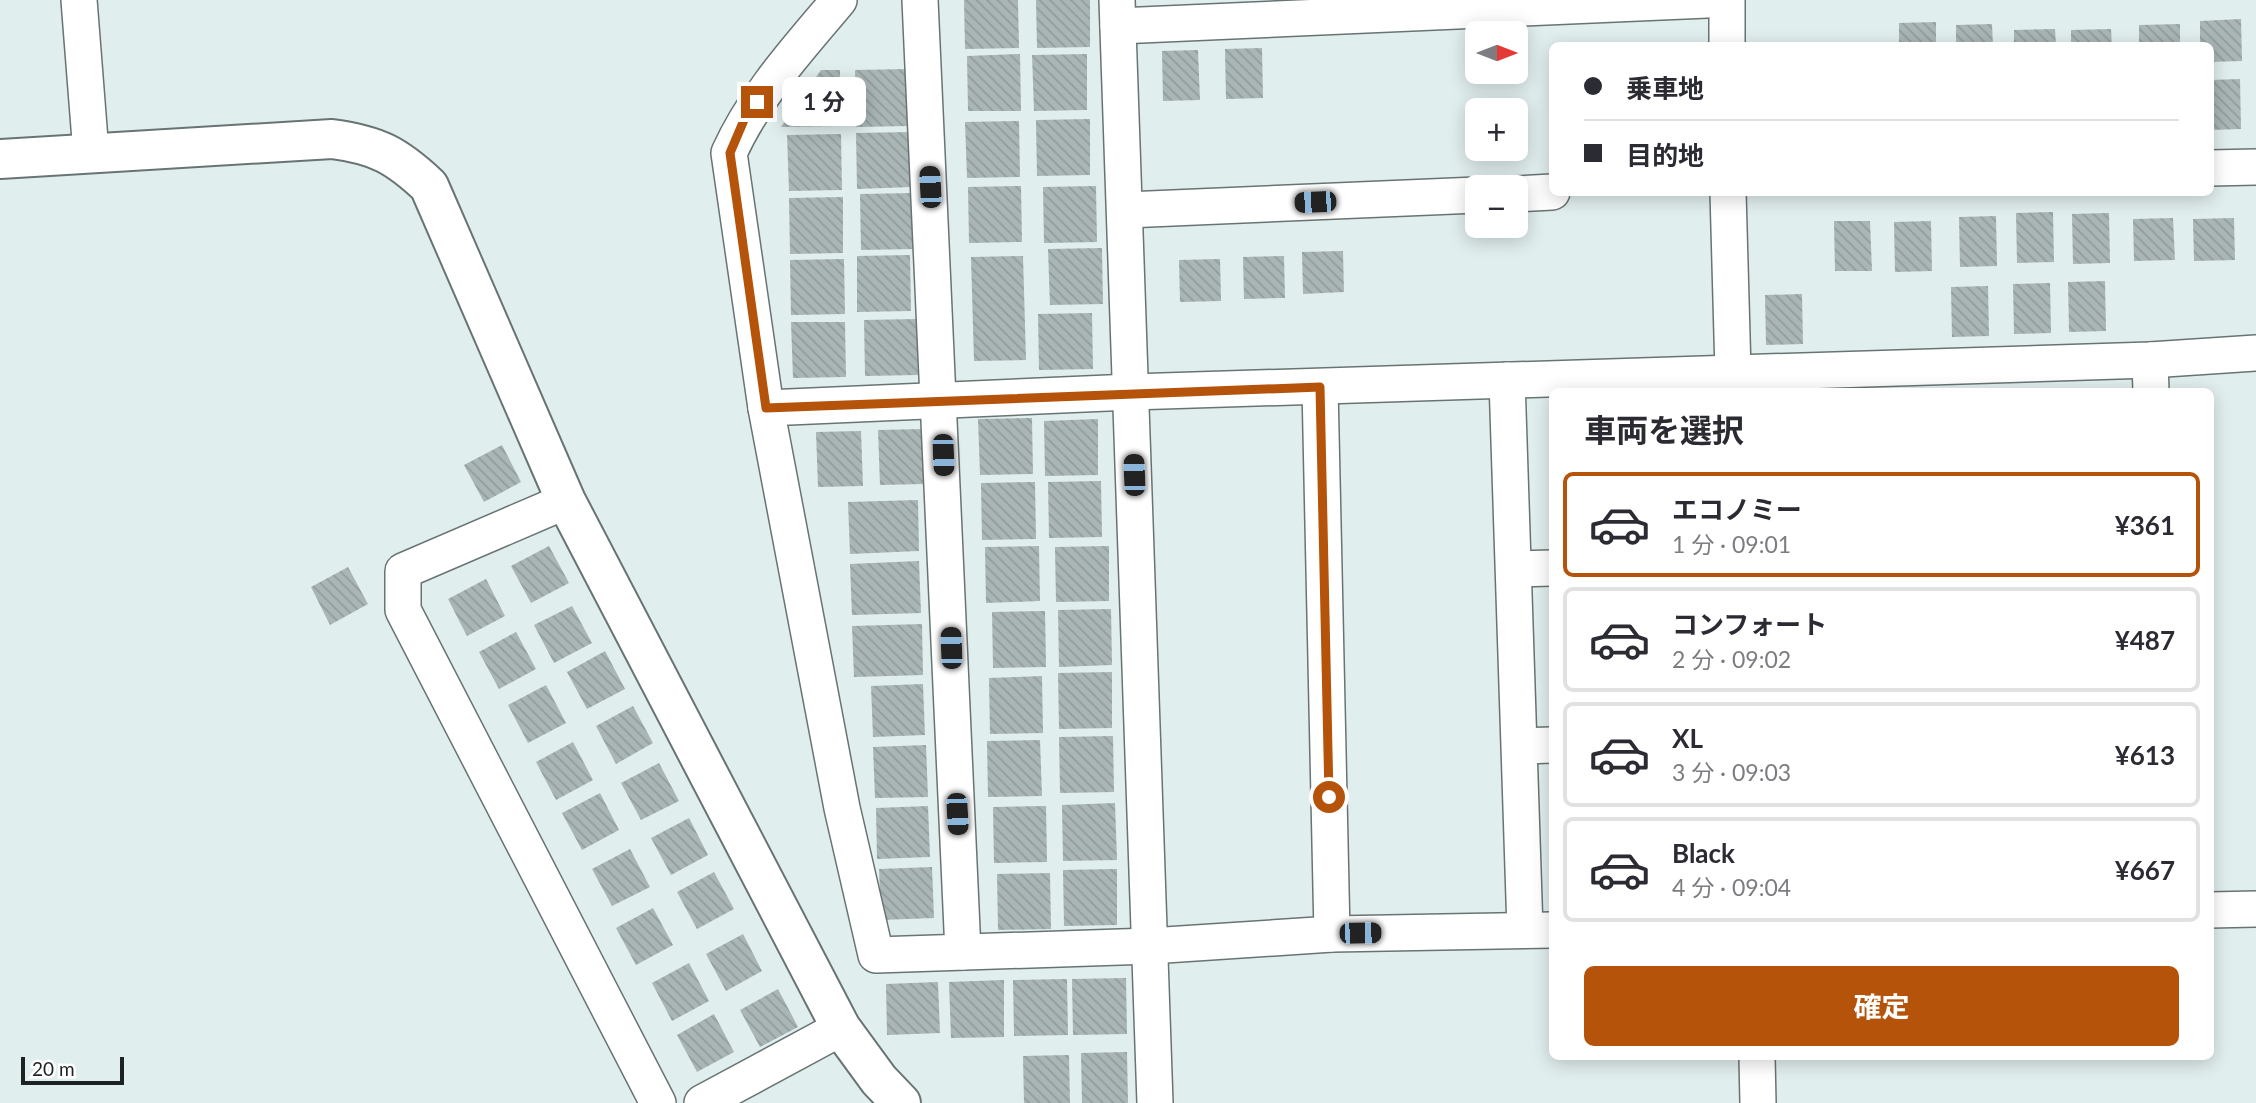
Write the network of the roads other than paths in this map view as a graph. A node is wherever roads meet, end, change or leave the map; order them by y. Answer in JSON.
{"nodes":[{"id":1,"x":79,"y":0,"type":"edge"},
{"id":2,"x":839,"y":0,"type":"edge"},
{"id":3,"x":920,"y":0,"type":"edge"},
{"id":4,"x":1707,"y":0,"type":"edge"},
{"id":5,"x":1727,"y":0,"type":"edge"},
{"id":6,"x":1118,"y":13,"type":"edge"},
{"id":7,"x":1727,"y":42,"type":"edge"},
{"id":8,"x":90,"y":153,"type":"junction"},
{"id":9,"x":0,"y":159,"type":"edge"},
{"id":10,"x":2256,"y":166,"type":"edge"},
{"id":11,"x":2214,"y":168,"type":"edge"},
{"id":12,"x":1549,"y":192,"type":"edge"},
{"id":13,"x":1528,"y":193,"type":"edge"},
{"id":14,"x":1465,"y":196,"type":"edge"},
{"id":15,"x":1728,"y":196,"type":"edge"},
{"id":16,"x":1126,"y":210,"type":"junction"},
{"id":17,"x":2256,"y":354,"type":"edge"},
{"id":18,"x":1733,"y":372,"type":"junction"},
{"id":19,"x":2151,"y":376,"type":"edge"},
{"id":20,"x":1507,"y":380,"type":"junction"},
{"id":21,"x":1320,"y":387,"type":"junction"},
{"id":22,"x":1131,"y":392,"type":"junction"},
{"id":23,"x":940,"y":400,"type":"junction"},
{"id":24,"x":766,"y":408,"type":"junction"},
{"id":25,"x":566,"y":501,"type":"junction"},
{"id":26,"x":1549,"y":568,"type":"edge"},
{"id":27,"x":1515,"y":569,"type":"junction"},
{"id":28,"x":1536,"y":745,"type":"edge"},
{"id":29,"x":2256,"y":909,"type":"edge"},
{"id":30,"x":2214,"y":910,"type":"edge"},
{"id":31,"x":1539,"y":930,"type":"edge"},
{"id":32,"x":1332,"y":934,"type":"junction"},
{"id":33,"x":1150,"y":946,"type":"junction"},
{"id":34,"x":963,"y":952,"type":"junction"},
{"id":35,"x":841,"y":1028,"type":"junction"},
{"id":36,"x":1757,"y":1060,"type":"edge"},
{"id":37,"x":658,"y":1103,"type":"edge"},
{"id":38,"x":702,"y":1103,"type":"edge"},
{"id":39,"x":901,"y":1103,"type":"edge"},
{"id":40,"x":1156,"y":1103,"type":"edge"},
{"id":41,"x":1758,"y":1103,"type":"edge"}],
"edges":[{"from":1,"to":8,"type":"street"},
{"from":2,"to":24,"type":"street"},
{"from":3,"to":23,"type":"street"},
{"from":4,"to":6,"type":"street"},
{"from":5,"to":7,"type":"street"},
{"from":6,"to":16,"type":"street"},
{"from":8,"to":9,"type":"street"},
{"from":8,"to":25,"type":"street"},
{"from":10,"to":11,"type":"street"},
{"from":12,"to":13,"type":"street"},
{"from":14,"to":16,"type":"street"},
{"from":15,"to":18,"type":"street"},
{"from":16,"to":22,"type":"street"},
{"from":17,"to":19,"type":"street"},
{"from":18,"to":19,"type":"street"},
{"from":18,"to":20,"type":"street"},
{"from":20,"to":21,"type":"street"},
{"from":20,"to":27,"type":"street"},
{"from":21,"to":22,"type":"street"},
{"from":21,"to":32,"type":"street"},
{"from":22,"to":23,"type":"street"},
{"from":22,"to":33,"type":"street"},
{"from":23,"to":24,"type":"street"},
{"from":23,"to":34,"type":"street"},
{"from":24,"to":34,"type":"street"},
{"from":25,"to":35,"type":"street"},
{"from":25,"to":37,"type":"street"},
{"from":26,"to":27,"type":"street"},
{"from":27,"to":28,"type":"street"},
{"from":28,"to":31,"type":"street"},
{"from":29,"to":30,"type":"street"},
{"from":31,"to":32,"type":"street"},
{"from":32,"to":33,"type":"street"},
{"from":33,"to":34,"type":"street"},
{"from":33,"to":40,"type":"street"},
{"from":35,"to":38,"type":"street"},
{"from":35,"to":39,"type":"street"},
{"from":36,"to":41,"type":"street"}]}
